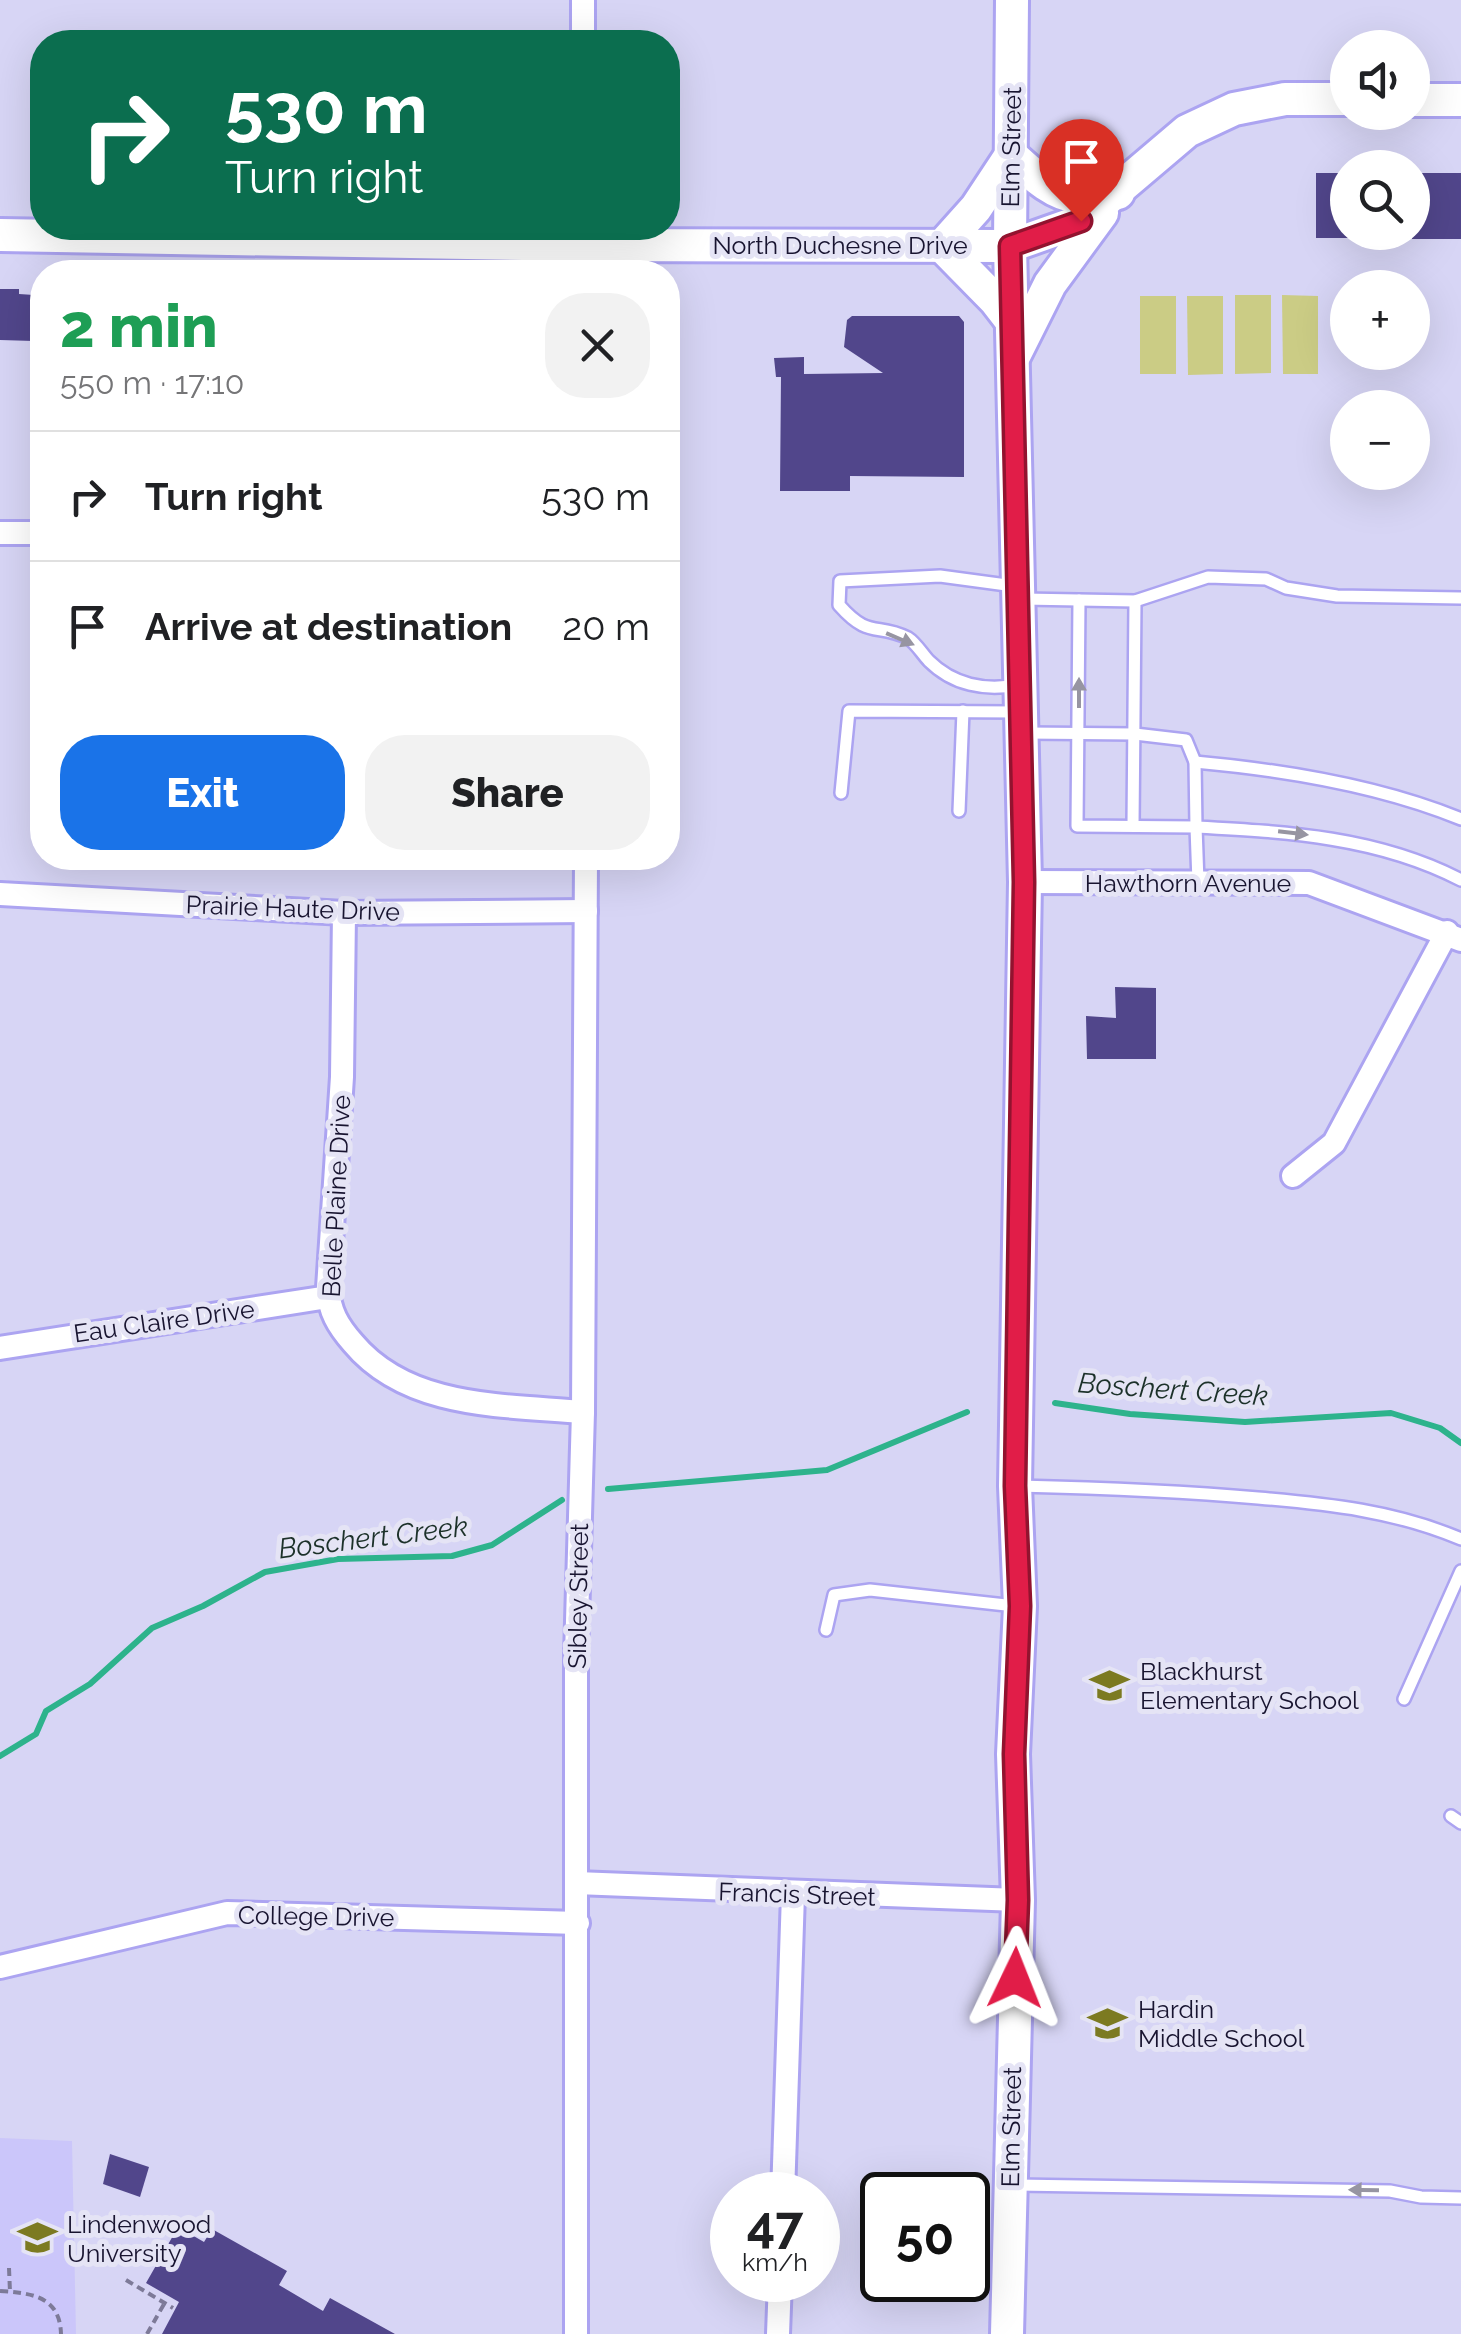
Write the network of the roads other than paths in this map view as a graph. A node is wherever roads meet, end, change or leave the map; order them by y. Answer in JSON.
{"nodes":[{"id":1,"x":583,"y":0,"type":"edge"},
{"id":2,"x":1012,"y":0,"type":"edge"},
{"id":3,"x":583,"y":30,"type":"edge"},
{"id":4,"x":1330,"y":100,"type":"edge"},
{"id":5,"x":1430,"y":100,"type":"edge"},
{"id":6,"x":1461,"y":100,"type":"edge"},
{"id":7,"x":1011,"y":155,"type":"junction"},
{"id":8,"x":1118,"y":192,"type":"junction"},
{"id":9,"x":0,"y":235,"type":"edge"},
{"id":10,"x":30,"y":235,"type":"edge"},
{"id":11,"x":322,"y":240,"type":"edge"},
{"id":12,"x":664,"y":245,"type":"junction"},
{"id":13,"x":942,"y":246,"type":"junction"},
{"id":14,"x":1010,"y":246,"type":"junction"},
{"id":15,"x":585,"y":248,"type":"edge"},
{"id":16,"x":644,"y":260,"type":"edge"},
{"id":17,"x":1012,"y":322,"type":"junction"},
{"id":18,"x":1013,"y":358,"type":"junction"},
{"id":19,"x":0,"y":533,"type":"edge"},
{"id":20,"x":30,"y":533,"type":"edge"},
{"id":21,"x":1018,"y":593,"type":"junction"},
{"id":22,"x":1461,"y":598,"type":"edge"},
{"id":23,"x":1079,"y":600,"type":"junction"},
{"id":24,"x":1135,"y":601,"type":"junction"},
{"id":25,"x":1021,"y":710,"type":"junction"},
{"id":26,"x":963,"y":711,"type":"junction"},
{"id":27,"x":1078,"y":734,"type":"junction"},
{"id":28,"x":1135,"y":734,"type":"junction"},
{"id":29,"x":1195,"y":762,"type":"junction"},
{"id":30,"x":841,"y":793,"type":"dead end"},
{"id":31,"x":958,"y":811,"type":"dead end"},
{"id":32,"x":1461,"y":819,"type":"edge"},
{"id":33,"x":1133,"y":826,"type":"junction"},
{"id":34,"x":1196,"y":826,"type":"junction"},
{"id":35,"x":586,"y":870,"type":"edge"},
{"id":36,"x":1461,"y":880,"type":"edge"},
{"id":37,"x":1024,"y":882,"type":"junction"},
{"id":38,"x":1198,"y":882,"type":"junction"},
{"id":39,"x":0,"y":894,"type":"edge"},
{"id":40,"x":586,"y":912,"type":"junction"},
{"id":41,"x":344,"y":914,"type":"junction"},
{"id":42,"x":1454,"y":936,"type":"edge"},
{"id":43,"x":1293,"y":1176,"type":"dead end"},
{"id":44,"x":328,"y":1297,"type":"junction"},
{"id":45,"x":0,"y":1348,"type":"edge"},
{"id":46,"x":583,"y":1412,"type":"junction"},
{"id":47,"x":1015,"y":1486,"type":"junction"},
{"id":48,"x":1461,"y":1539,"type":"edge"},
{"id":49,"x":1461,"y":1571,"type":"edge"},
{"id":50,"x":1020,"y":1606,"type":"junction"},
{"id":51,"x":826,"y":1630,"type":"dead end"},
{"id":52,"x":1404,"y":1699,"type":"dead end"},
{"id":53,"x":576,"y":1883,"type":"junction"},
{"id":54,"x":793,"y":1894,"type":"junction"},
{"id":55,"x":1018,"y":1900,"type":"junction"},
{"id":56,"x":578,"y":1923,"type":"junction"},
{"id":57,"x":0,"y":1967,"type":"edge"},
{"id":58,"x":784,"y":2172,"type":"edge"},
{"id":59,"x":1010,"y":2185,"type":"junction"},
{"id":60,"x":1461,"y":2198,"type":"edge"},
{"id":61,"x":779,"y":2302,"type":"edge"},
{"id":62,"x":576,"y":2334,"type":"edge"},
{"id":63,"x":778,"y":2334,"type":"edge"},
{"id":64,"x":1007,"y":2334,"type":"edge"}],
"edges":[{"from":1,"to":3,"type":"street"},
{"from":2,"to":7,"type":"main road","name":"Elm Street"},
{"from":4,"to":8,"type":"main road","name":"North Duchesne Drive"},
{"from":5,"to":6,"type":"main road"},
{"from":7,"to":8,"type":"main road"},
{"from":7,"to":13,"type":"main road"},
{"from":7,"to":14,"type":"main road","name":"Elm Street"},
{"from":8,"to":14,"type":"main road","name":"North Duchesne Drive"},
{"from":8,"to":18,"type":"main road"},
{"from":9,"to":10,"type":"main road","name":"North Duchesne Drive"},
{"from":11,"to":15,"type":"main road","name":"North Duchesne Drive"},
{"from":12,"to":13,"type":"main road","name":"North Duchesne Drive"},
{"from":12,"to":15,"type":"main road","name":"North Duchesne Drive"},
{"from":12,"to":16,"type":"main road"},
{"from":13,"to":14,"type":"main road","name":"North Duchesne Drive"},
{"from":13,"to":17,"type":"main road"},
{"from":14,"to":17,"type":"main road","name":"Elm Street"},
{"from":17,"to":18,"type":"main road","name":"Elm Street"},
{"from":18,"to":21,"type":"main road","name":"Elm Street"},
{"from":19,"to":20,"type":"street"},
{"from":21,"to":23,"type":"lane"},
{"from":21,"to":25,"type":"main road","name":"Elm Street"},
{"from":21,"to":25,"type":"lane","one_way":true},
{"from":22,"to":24,"type":"lane"},
{"from":23,"to":24,"type":"lane"},
{"from":27,"to":23,"type":"lane","one_way":true},
{"from":24,"to":28,"type":"lane"},
{"from":25,"to":26,"type":"lane"},
{"from":25,"to":27,"type":"lane"},
{"from":25,"to":37,"type":"main road","name":"Elm Street"},
{"from":26,"to":30,"type":"lane"},
{"from":26,"to":31,"type":"lane"},
{"from":27,"to":28,"type":"lane"},
{"from":27,"to":33,"type":"lane"},
{"from":28,"to":29,"type":"lane"},
{"from":28,"to":33,"type":"lane"},
{"from":29,"to":32,"type":"lane"},
{"from":29,"to":34,"type":"lane"},
{"from":33,"to":34,"type":"lane"},
{"from":34,"to":36,"type":"lane","one_way":true},
{"from":34,"to":38,"type":"lane"},
{"from":35,"to":40,"type":"street","name":"Sibley Street"},
{"from":37,"to":38,"type":"street","name":"Hawthorn Avenue"},
{"from":37,"to":47,"type":"main road","name":"Elm Street"},
{"from":38,"to":42,"type":"street","name":"Hawthorn Avenue"},
{"from":39,"to":41,"type":"street","name":"Prairie Haute Drive"},
{"from":40,"to":41,"type":"street","name":"Prairie Haute Drive"},
{"from":40,"to":46,"type":"street","name":"Sibley Street"},
{"from":41,"to":44,"type":"street","name":"Belle Plaine Drive"},
{"from":42,"to":43,"type":"street"},
{"from":44,"to":45,"type":"street","name":"Eau Claire Drive"},
{"from":44,"to":46,"type":"street","name":"Belle Plaine Drive"},
{"from":46,"to":53,"type":"street","name":"Sibley Street"},
{"from":47,"to":48,"type":"lane"},
{"from":47,"to":50,"type":"main road","name":"Elm Street"},
{"from":49,"to":52,"type":"lane"},
{"from":50,"to":51,"type":"lane"},
{"from":50,"to":55,"type":"main road","name":"Elm Street"},
{"from":53,"to":54,"type":"street","name":"Francis Street"},
{"from":53,"to":56,"type":"street","name":"Sibley Street"},
{"from":54,"to":55,"type":"street","name":"Francis Street"},
{"from":54,"to":58,"type":"street"},
{"from":55,"to":59,"type":"main road","name":"Elm Street"},
{"from":56,"to":57,"type":"street","name":"College Drive"},
{"from":56,"to":62,"type":"street","name":"Sibley Street"},
{"from":60,"to":59,"type":"lane","one_way":true},
{"from":59,"to":64,"type":"main road","name":"Elm Street"},
{"from":61,"to":63,"type":"street"}]}
